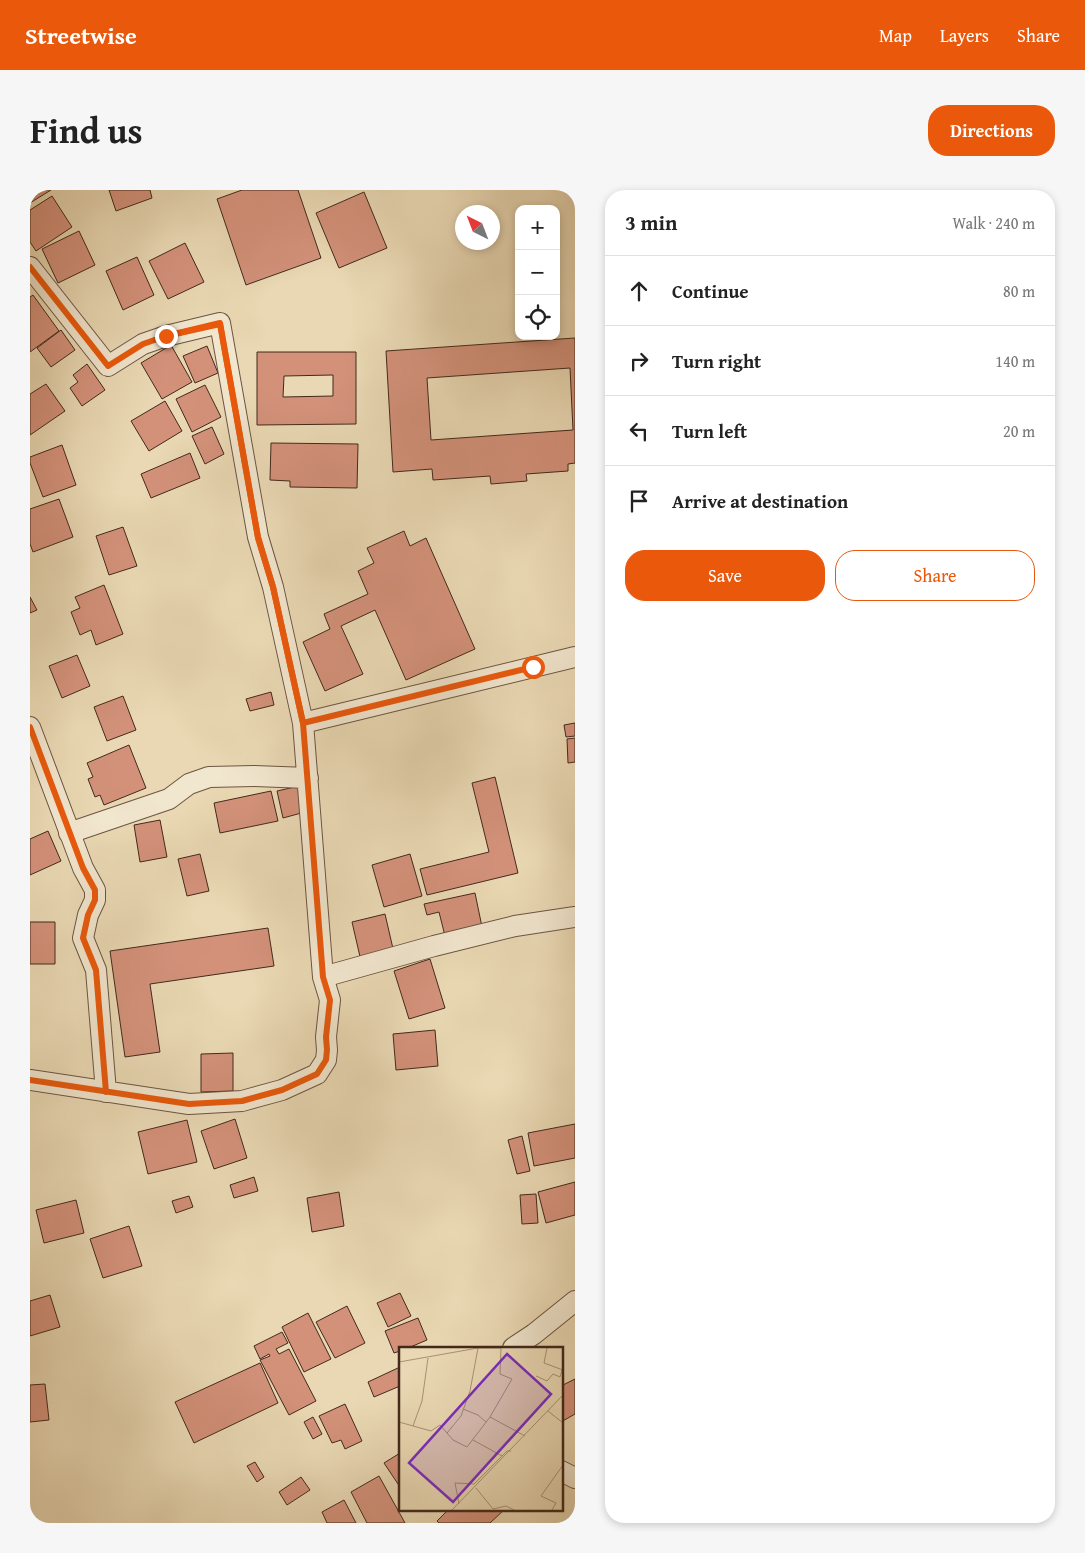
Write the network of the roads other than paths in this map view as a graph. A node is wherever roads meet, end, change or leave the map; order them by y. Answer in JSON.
{"nodes":[{"id":1,"x":30,"y":267,"type":"edge"},
{"id":2,"x":575,"y":657,"type":"edge"},
{"id":3,"x":303,"y":723,"type":"junction"},
{"id":4,"x":30,"y":727,"type":"edge"},
{"id":5,"x":308,"y":778,"type":"junction"},
{"id":6,"x":69,"y":832,"type":"junction"},
{"id":7,"x":575,"y":917,"type":"edge"},
{"id":8,"x":324,"y":977,"type":"junction"},
{"id":9,"x":30,"y":1080,"type":"edge"},
{"id":10,"x":106,"y":1092,"type":"junction"},
{"id":11,"x":575,"y":1301,"type":"edge"},
{"id":12,"x":514,"y":1347,"type":"edge"},
{"id":13,"x":562,"y":1472,"type":"edge"},
{"id":14,"x":575,"y":1478,"type":"edge"}],
"edges":[{"from":1,"to":3,"type":"street"},
{"from":2,"to":3,"type":"street"},
{"from":3,"to":5,"type":"street"},
{"from":4,"to":6,"type":"street"},
{"from":5,"to":6,"type":"street"},
{"from":5,"to":8,"type":"street"},
{"from":6,"to":10,"type":"street"},
{"from":7,"to":8,"type":"street"},
{"from":8,"to":10,"type":"street"},
{"from":9,"to":10,"type":"street"},
{"from":11,"to":12,"type":"street"},
{"from":13,"to":14,"type":"street"}]}
